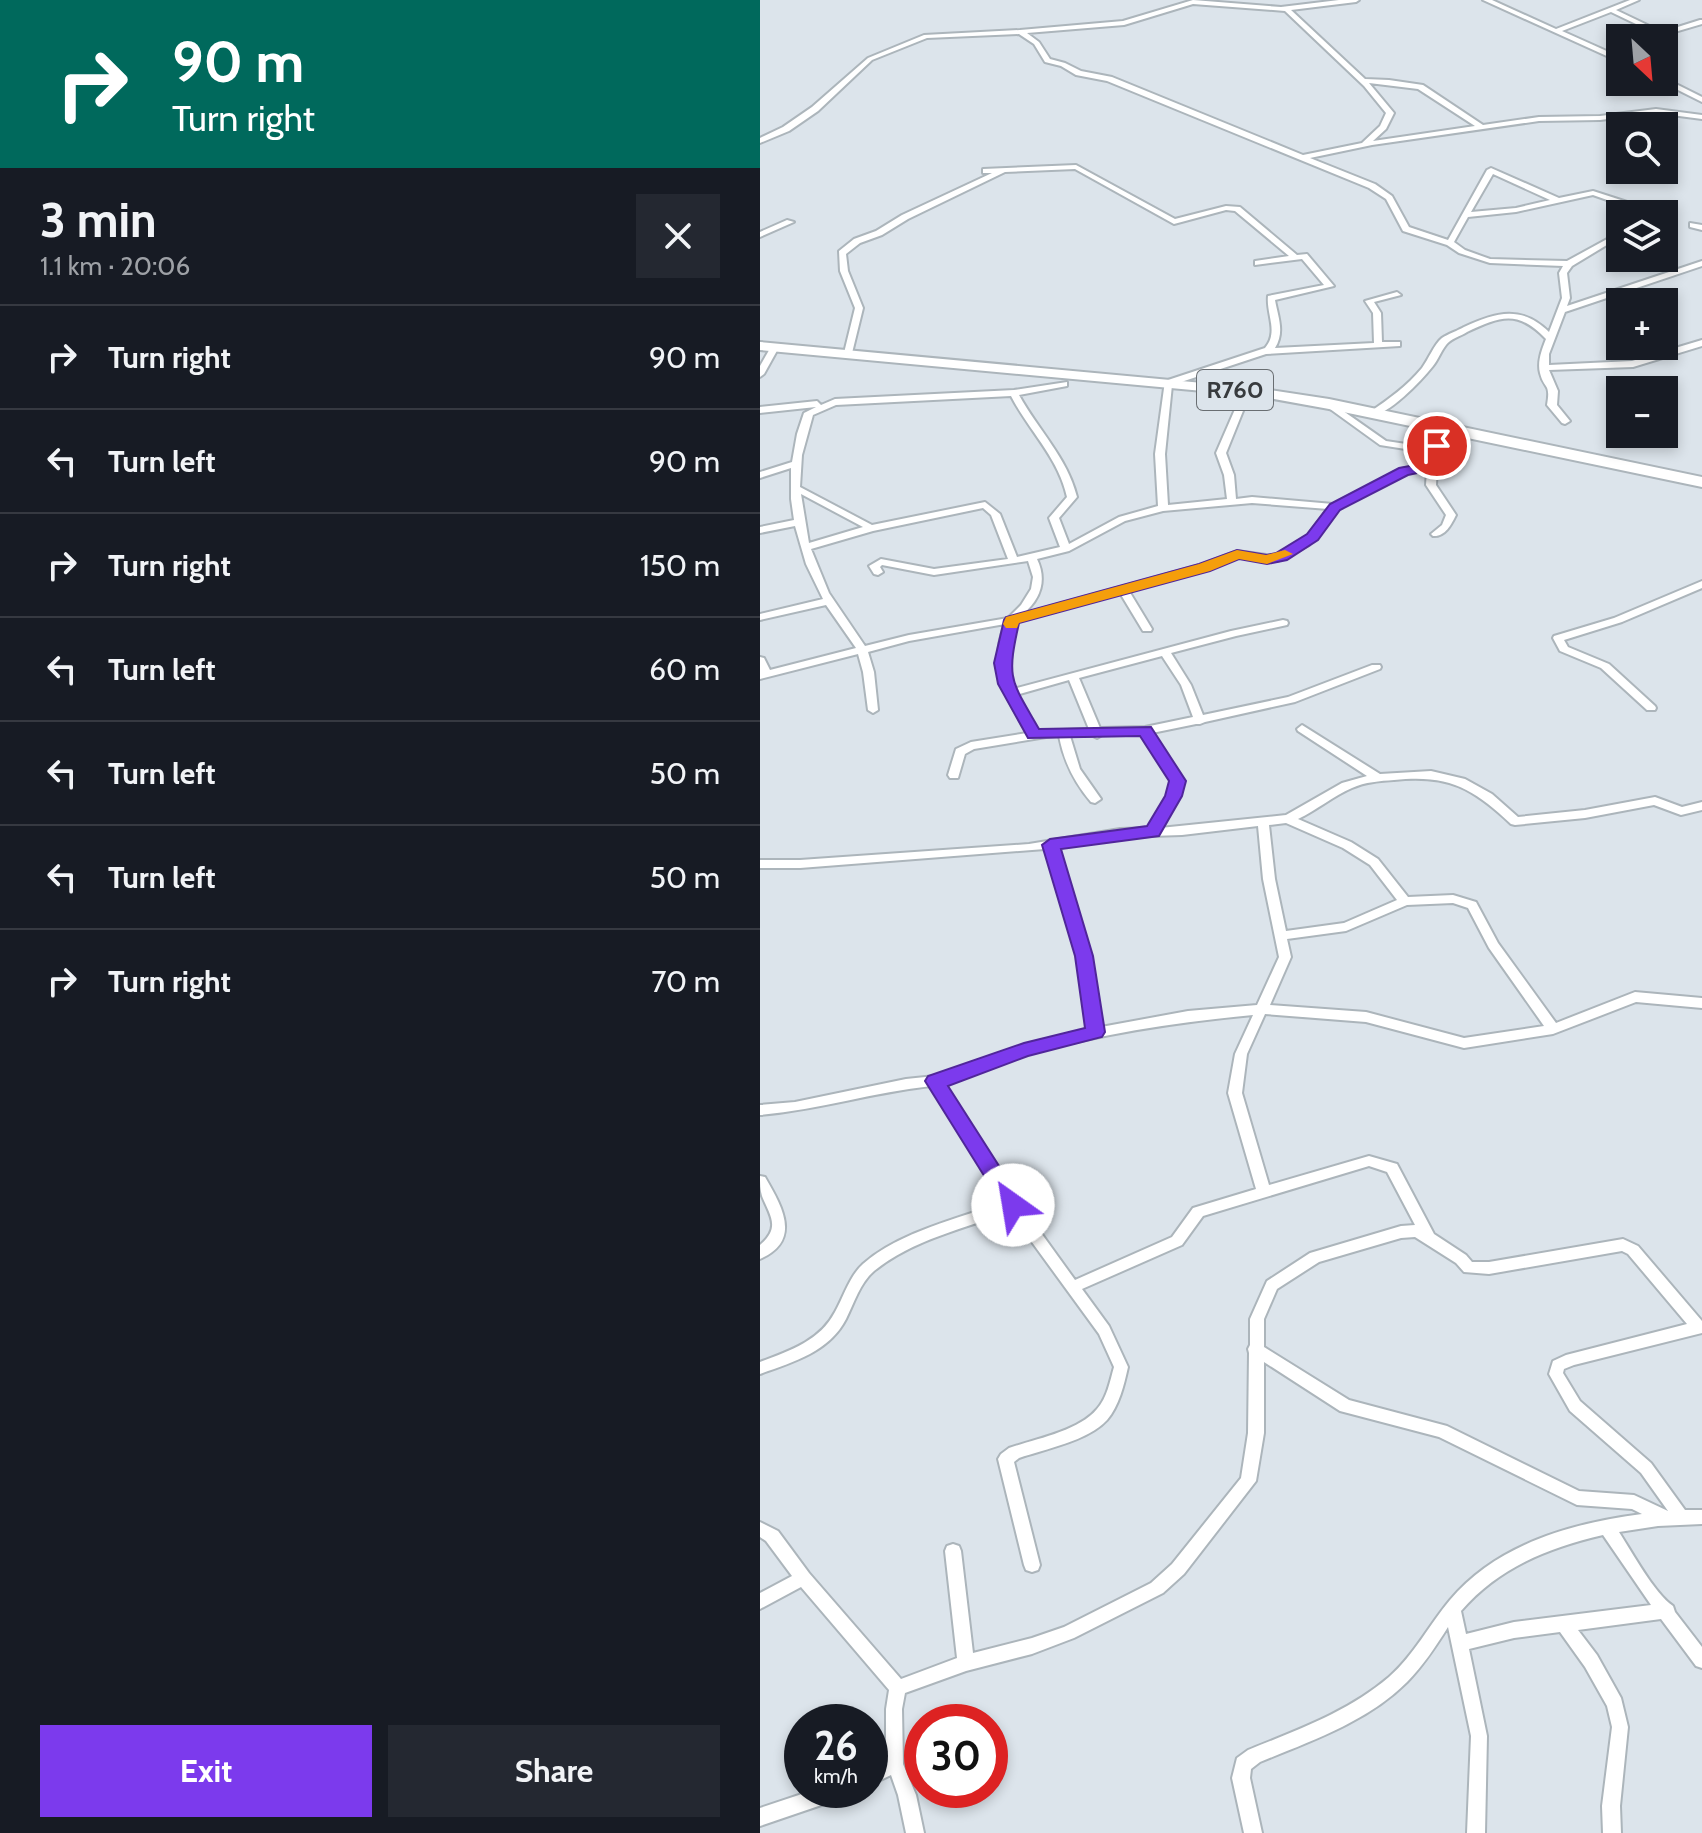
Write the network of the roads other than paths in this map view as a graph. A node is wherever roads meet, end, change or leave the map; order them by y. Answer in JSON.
{"nodes":[{"id":1,"x":1356,"y":0,"type":"edge"},
{"id":2,"x":1486,"y":0,"type":"edge"},
{"id":3,"x":1636,"y":0,"type":"edge"},
{"id":4,"x":1223,"y":1,"type":"edge"},
{"id":5,"x":1286,"y":8,"type":"junction"},
{"id":6,"x":1611,"y":10,"type":"junction"},
{"id":7,"x":1700,"y":22,"type":"dead end"},
{"id":8,"x":1640,"y":24,"type":"edge"},
{"id":9,"x":1678,"y":28,"type":"edge"},
{"id":10,"x":1557,"y":31,"type":"junction"},
{"id":11,"x":1020,"y":32,"type":"junction"},
{"id":12,"x":1606,"y":51,"type":"edge"},
{"id":13,"x":1602,"y":52,"type":"junction"},
{"id":14,"x":1606,"y":54,"type":"edge"},
{"id":15,"x":1362,"y":81,"type":"junction"},
{"id":16,"x":1678,"y":87,"type":"edge"},
{"id":17,"x":1702,"y":100,"type":"edge"},
{"id":18,"x":1702,"y":117,"type":"edge"},
{"id":19,"x":1480,"y":126,"type":"junction"},
{"id":20,"x":760,"y":141,"type":"edge"},
{"id":21,"x":1364,"y":145,"type":"junction"},
{"id":22,"x":1304,"y":157,"type":"junction"},
{"id":23,"x":1004,"y":170,"type":"junction"},
{"id":24,"x":986,"y":171,"type":"dead end"},
{"id":25,"x":1556,"y":200,"type":"junction"},
{"id":26,"x":1616,"y":200,"type":"edge"},
{"id":27,"x":1467,"y":215,"type":"junction"},
{"id":28,"x":790,"y":222,"type":"dead end"},
{"id":29,"x":760,"y":235,"type":"edge"},
{"id":30,"x":1606,"y":242,"type":"edge"},
{"id":31,"x":1450,"y":243,"type":"junction"},
{"id":32,"x":1294,"y":256,"type":"junction"},
{"id":33,"x":1258,"y":263,"type":"dead end"},
{"id":34,"x":1702,"y":263,"type":"edge"},
{"id":35,"x":1569,"y":264,"type":"junction"},
{"id":36,"x":1397,"y":295,"type":"dead end"},
{"id":37,"x":1563,"y":310,"type":"junction"},
{"id":38,"x":1551,"y":339,"type":"junction"},
{"id":39,"x":1702,"y":343,"type":"edge"},
{"id":40,"x":1397,"y":344,"type":"dead end"},
{"id":41,"x":1378,"y":345,"type":"junction"},
{"id":42,"x":768,"y":346,"type":"edge"},
{"id":43,"x":1263,"y":351,"type":"junction"},
{"id":44,"x":848,"y":353,"type":"junction"},
{"id":45,"x":1544,"y":368,"type":"junction"},
{"id":46,"x":760,"y":374,"type":"edge"},
{"id":47,"x":1168,"y":383,"type":"junction"},
{"id":48,"x":1064,"y":384,"type":"dead end"},
{"id":49,"x":1247,"y":391,"type":"junction"},
{"id":50,"x":1014,"y":393,"type":"junction"},
{"id":51,"x":828,"y":403,"type":"junction"},
{"id":52,"x":1329,"y":404,"type":"junction"},
{"id":53,"x":760,"y":410,"type":"edge"},
{"id":54,"x":1373,"y":414,"type":"junction"},
{"id":55,"x":1565,"y":421,"type":"dead end"},
{"id":56,"x":1443,"y":430,"type":"junction"},
{"id":57,"x":1436,"y":451,"type":"junction"},
{"id":58,"x":798,"y":463,"type":"junction"},
{"id":59,"x":1432,"y":466,"type":"junction"},
{"id":60,"x":760,"y":475,"type":"edge"},
{"id":61,"x":1702,"y":482,"type":"edge"},
{"id":62,"x":796,"y":488,"type":"junction"},
{"id":63,"x":1232,"y":501,"type":"junction"},
{"id":64,"x":1335,"y":507,"type":"junction"},
{"id":65,"x":1163,"y":508,"type":"junction"},
{"id":66,"x":798,"y":522,"type":"junction"},
{"id":67,"x":871,"y":528,"type":"junction"},
{"id":68,"x":760,"y":530,"type":"edge"},
{"id":69,"x":1436,"y":534,"type":"dead end"},
{"id":70,"x":806,"y":547,"type":"junction"},
{"id":71,"x":1066,"y":549,"type":"junction"},
{"id":72,"x":1031,"y":557,"type":"junction"},
{"id":73,"x":1014,"y":561,"type":"junction"},
{"id":74,"x":878,"y":572,"type":"dead end"},
{"id":75,"x":1702,"y":584,"type":"edge"},
{"id":76,"x":1123,"y":589,"type":"junction"},
{"id":77,"x":1691,"y":590,"type":"junction"},
{"id":78,"x":1702,"y":600,"type":"edge"},
{"id":79,"x":829,"y":601,"type":"junction"},
{"id":80,"x":760,"y":617,"type":"edge"},
{"id":81,"x":1012,"y":620,"type":"junction"},
{"id":82,"x":1283,"y":623,"type":"dead end"},
{"id":83,"x":1147,"y":629,"type":"dead end"},
{"id":84,"x":862,"y":649,"type":"junction"},
{"id":85,"x":1165,"y":652,"type":"junction"},
{"id":86,"x":760,"y":660,"type":"edge"},
{"id":87,"x":1376,"y":667,"type":"dead end"},
{"id":88,"x":764,"y":676,"type":"edge"},
{"id":89,"x":1073,"y":676,"type":"junction"},
{"id":90,"x":1009,"y":693,"type":"junction"},
{"id":91,"x":1651,"y":708,"type":"dead end"},
{"id":92,"x":873,"y":710,"type":"dead end"},
{"id":93,"x":1200,"y":721,"type":"junction"},
{"id":94,"x":1302,"y":729,"type":"dead end"},
{"id":95,"x":1145,"y":731,"type":"junction"},
{"id":96,"x":1064,"y":734,"type":"junction"},
{"id":97,"x":1097,"y":734,"type":"junction"},
{"id":98,"x":1034,"y":735,"type":"junction"},
{"id":99,"x":954,"y":775,"type":"dead end"},
{"id":100,"x":1378,"y":778,"type":"junction"},
{"id":101,"x":1095,"y":799,"type":"dead end"},
{"id":102,"x":1702,"y":806,"type":"edge"},
{"id":103,"x":1287,"y":819,"type":"junction"},
{"id":104,"x":1263,"y":824,"type":"junction"},
{"id":105,"x":1152,"y":832,"type":"junction"},
{"id":106,"x":1050,"y":845,"type":"junction"},
{"id":107,"x":760,"y":864,"type":"edge"},
{"id":108,"x":1405,"y":901,"type":"junction"},
{"id":109,"x":1281,"y":936,"type":"junction"},
{"id":110,"x":1702,"y":1003,"type":"edge"},
{"id":111,"x":1262,"y":1009,"type":"junction"},
{"id":112,"x":1553,"y":1029,"type":"junction"},
{"id":113,"x":1095,"y":1032,"type":"junction"},
{"id":114,"x":935,"y":1081,"type":"junction"},
{"id":115,"x":760,"y":1110,"type":"edge"},
{"id":116,"x":760,"y":1181,"type":"edge"},
{"id":117,"x":1264,"y":1193,"type":"junction"},
{"id":118,"x":1013,"y":1205,"type":"junction"},
{"id":119,"x":1428,"y":1237,"type":"junction"},
{"id":120,"x":760,"y":1253,"type":"edge"},
{"id":121,"x":1073,"y":1287,"type":"junction"},
{"id":122,"x":1701,"y":1328,"type":"edge"},
{"id":123,"x":1255,"y":1349,"type":"junction"},
{"id":124,"x":760,"y":1368,"type":"edge"},
{"id":125,"x":1702,"y":1517,"type":"edge"},
{"id":126,"x":1673,"y":1518,"type":"junction"},
{"id":127,"x":1607,"y":1528,"type":"junction"},
{"id":128,"x":760,"y":1529,"type":"edge"},
{"id":129,"x":953,"y":1551,"type":"dead end"},
{"id":130,"x":1032,"y":1565,"type":"dead end"},
{"id":131,"x":803,"y":1578,"type":"junction"},
{"id":132,"x":760,"y":1601,"type":"edge"},
{"id":133,"x":1453,"y":1610,"type":"junction"},
{"id":134,"x":1667,"y":1611,"type":"junction"},
{"id":135,"x":1564,"y":1624,"type":"junction"},
{"id":136,"x":1460,"y":1643,"type":"junction"},
{"id":137,"x":1702,"y":1660,"type":"edge"},
{"id":138,"x":966,"y":1663,"type":"junction"},
{"id":139,"x":898,"y":1688,"type":"junction"},
{"id":140,"x":895,"y":1764,"type":"junction"},
{"id":141,"x":888,"y":1768,"type":"edge"},
{"id":142,"x":786,"y":1808,"type":"edge"},
{"id":143,"x":760,"y":1817,"type":"edge"},
{"id":144,"x":915,"y":1833,"type":"edge"},
{"id":145,"x":1253,"y":1833,"type":"edge"},
{"id":146,"x":1476,"y":1833,"type":"edge"},
{"id":147,"x":1612,"y":1833,"type":"edge"}],
"edges":[{"from":1,"to":5,"type":"street"},
{"from":2,"to":10,"type":"street"},
{"from":3,"to":6,"type":"street"},
{"from":4,"to":5,"type":"street"},
{"from":4,"to":11,"type":"street"},
{"from":5,"to":15,"type":"street"},
{"from":6,"to":8,"type":"street"},
{"from":6,"to":10,"type":"street"},
{"from":7,"to":9,"type":"street"},
{"from":10,"to":13,"type":"street"},
{"from":11,"to":20,"type":"street"},
{"from":11,"to":22,"type":"street"},
{"from":12,"to":13,"type":"street"},
{"from":13,"to":14,"type":"street"},
{"from":15,"to":19,"type":"street"},
{"from":15,"to":21,"type":"street"},
{"from":16,"to":17,"type":"street"},
{"from":18,"to":19,"type":"street"},
{"from":19,"to":21,"type":"street"},
{"from":21,"to":22,"type":"street"},
{"from":22,"to":31,"type":"street"},
{"from":23,"to":24,"type":"street"},
{"from":23,"to":32,"type":"street"},
{"from":23,"to":44,"type":"street"},
{"from":25,"to":26,"type":"street"},
{"from":25,"to":27,"type":"street"},
{"from":25,"to":27,"type":"street"},
{"from":27,"to":31,"type":"street"},
{"from":28,"to":29,"type":"street"},
{"from":30,"to":35,"type":"street"},
{"from":31,"to":35,"type":"street"},
{"from":32,"to":33,"type":"street"},
{"from":32,"to":43,"type":"street"},
{"from":34,"to":37,"type":"street"},
{"from":35,"to":37,"type":"street"},
{"from":36,"to":41,"type":"street"},
{"from":37,"to":38,"type":"street"},
{"from":38,"to":45,"type":"street"},
{"from":38,"to":54,"type":"street"},
{"from":39,"to":45,"type":"street"},
{"from":40,"to":41,"type":"street"},
{"from":41,"to":43,"type":"street"},
{"from":42,"to":44,"type":"main road","number":"R760"},
{"from":42,"to":46,"type":"street"},
{"from":43,"to":47,"type":"street"},
{"from":44,"to":47,"type":"main road","number":"R760"},
{"from":45,"to":55,"type":"street"},
{"from":47,"to":49,"type":"main road","number":"R760"},
{"from":47,"to":65,"type":"street"},
{"from":48,"to":50,"type":"street"},
{"from":49,"to":52,"type":"main road","number":"R760"},
{"from":49,"to":63,"type":"street"},
{"from":50,"to":51,"type":"street"},
{"from":50,"to":71,"type":"street"},
{"from":51,"to":53,"type":"street"},
{"from":51,"to":58,"type":"street"},
{"from":52,"to":54,"type":"main road","number":"R760"},
{"from":52,"to":57,"type":"street"},
{"from":54,"to":56,"type":"main road","number":"R760"},
{"from":56,"to":57,"type":"street"},
{"from":56,"to":61,"type":"main road","number":"R760"},
{"from":57,"to":59,"type":"street"},
{"from":58,"to":60,"type":"street"},
{"from":58,"to":62,"type":"street"},
{"from":59,"to":64,"type":"street"},
{"from":59,"to":69,"type":"street"},
{"from":62,"to":66,"type":"street"},
{"from":62,"to":67,"type":"street"},
{"from":63,"to":64,"type":"street"},
{"from":63,"to":65,"type":"street"},
{"from":64,"to":76,"type":"street"},
{"from":65,"to":71,"type":"street"},
{"from":66,"to":68,"type":"street"},
{"from":66,"to":70,"type":"street"},
{"from":67,"to":70,"type":"street"},
{"from":67,"to":73,"type":"street"},
{"from":70,"to":79,"type":"street"},
{"from":71,"to":72,"type":"street"},
{"from":72,"to":73,"type":"street"},
{"from":72,"to":81,"type":"street"},
{"from":73,"to":74,"type":"street"},
{"from":75,"to":77,"type":"street"},
{"from":76,"to":81,"type":"street"},
{"from":76,"to":83,"type":"street"},
{"from":77,"to":78,"type":"street"},
{"from":77,"to":91,"type":"street"},
{"from":79,"to":80,"type":"street"},
{"from":79,"to":84,"type":"street"},
{"from":81,"to":84,"type":"street"},
{"from":81,"to":90,"type":"street"},
{"from":82,"to":85,"type":"street"},
{"from":84,"to":88,"type":"street"},
{"from":84,"to":92,"type":"street"},
{"from":85,"to":89,"type":"street"},
{"from":85,"to":93,"type":"street"},
{"from":86,"to":88,"type":"street"},
{"from":87,"to":93,"type":"street"},
{"from":89,"to":90,"type":"street"},
{"from":89,"to":97,"type":"street"},
{"from":90,"to":98,"type":"street"},
{"from":93,"to":95,"type":"street"},
{"from":94,"to":100,"type":"street"},
{"from":95,"to":97,"type":"street"},
{"from":95,"to":105,"type":"street"},
{"from":96,"to":97,"type":"street"},
{"from":96,"to":98,"type":"street"},
{"from":96,"to":101,"type":"street"},
{"from":98,"to":99,"type":"street"},
{"from":100,"to":102,"type":"street"},
{"from":100,"to":103,"type":"street"},
{"from":103,"to":104,"type":"street"},
{"from":103,"to":108,"type":"street"},
{"from":104,"to":105,"type":"street"},
{"from":104,"to":109,"type":"street"},
{"from":105,"to":106,"type":"street"},
{"from":106,"to":107,"type":"street"},
{"from":106,"to":113,"type":"street"},
{"from":108,"to":109,"type":"street"},
{"from":108,"to":112,"type":"street"},
{"from":109,"to":111,"type":"street"},
{"from":110,"to":112,"type":"street"},
{"from":111,"to":112,"type":"street"},
{"from":111,"to":113,"type":"street"},
{"from":111,"to":117,"type":"street"},
{"from":113,"to":114,"type":"street"},
{"from":114,"to":115,"type":"street"},
{"from":114,"to":118,"type":"street"},
{"from":116,"to":120,"type":"street"},
{"from":117,"to":119,"type":"street"},
{"from":117,"to":121,"type":"street"},
{"from":118,"to":121,"type":"street"},
{"from":118,"to":124,"type":"street"},
{"from":119,"to":122,"type":"street"},
{"from":119,"to":123,"type":"street"},
{"from":121,"to":130,"type":"street"},
{"from":122,"to":126,"type":"street"},
{"from":123,"to":126,"type":"street"},
{"from":123,"to":138,"type":"street"},
{"from":125,"to":126,"type":"street"},
{"from":126,"to":127,"type":"street"},
{"from":127,"to":133,"type":"street"},
{"from":127,"to":134,"type":"street"},
{"from":128,"to":131,"type":"street"},
{"from":129,"to":138,"type":"street"},
{"from":131,"to":132,"type":"street"},
{"from":131,"to":139,"type":"street"},
{"from":133,"to":136,"type":"street"},
{"from":133,"to":145,"type":"street"},
{"from":134,"to":135,"type":"street"},
{"from":134,"to":137,"type":"street"},
{"from":135,"to":136,"type":"street"},
{"from":135,"to":147,"type":"street"},
{"from":136,"to":146,"type":"street"},
{"from":138,"to":139,"type":"street"},
{"from":139,"to":140,"type":"street"},
{"from":140,"to":141,"type":"street"},
{"from":140,"to":144,"type":"street"},
{"from":142,"to":143,"type":"street"}]}
